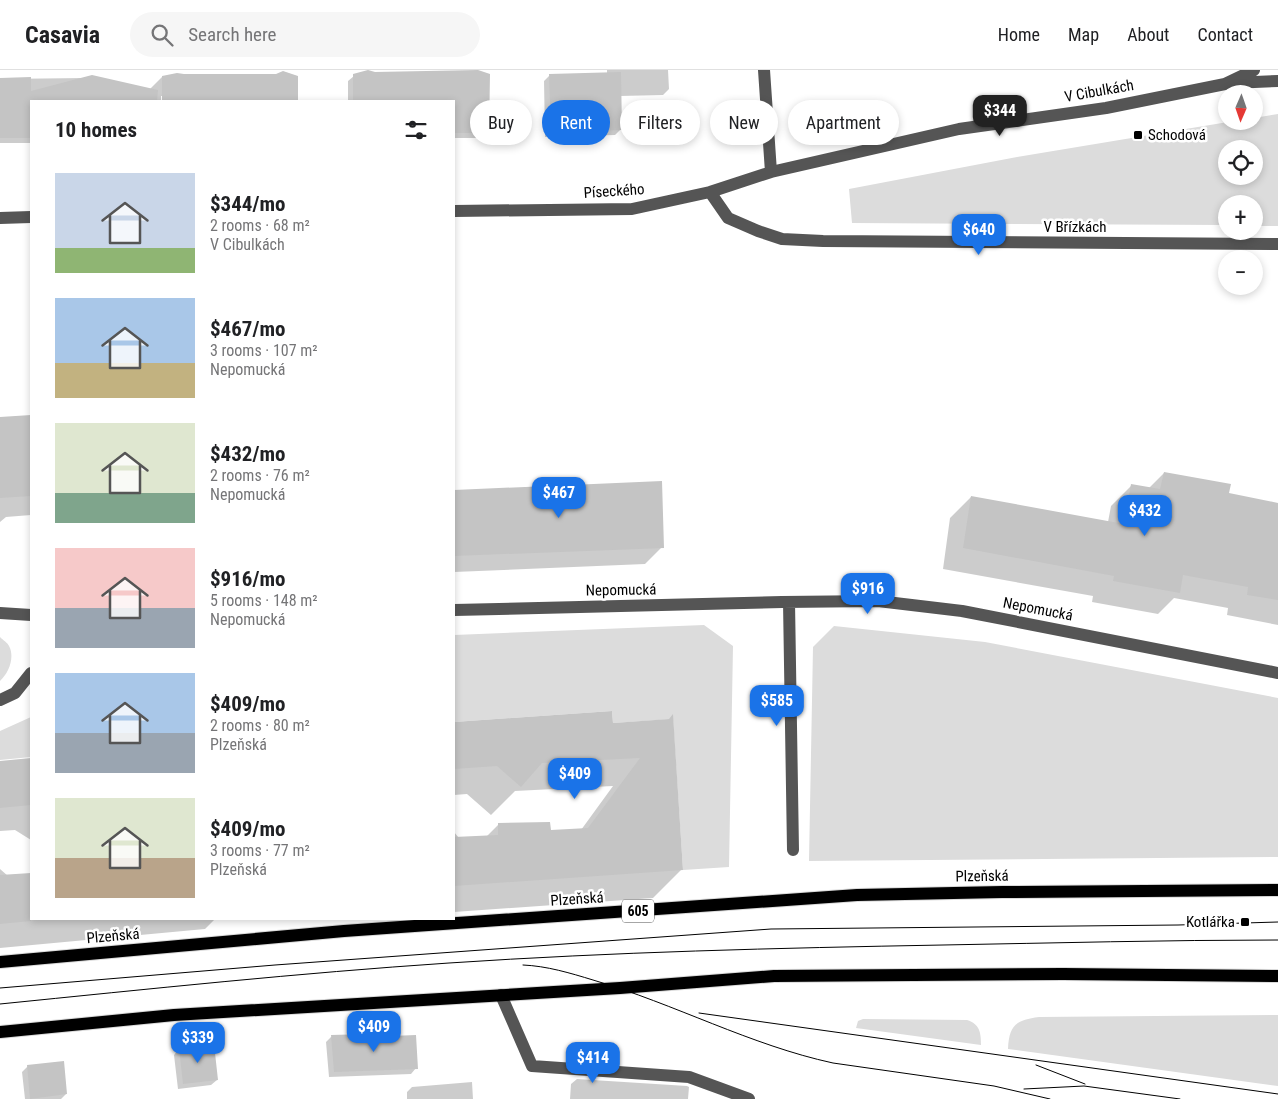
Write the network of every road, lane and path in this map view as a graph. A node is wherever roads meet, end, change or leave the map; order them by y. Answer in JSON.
{"nodes":[{"id":1,"x":764,"y":70,"type":"edge"},
{"id":2,"x":1254,"y":70,"type":"edge"},
{"id":3,"x":1278,"y":81,"type":"edge"},
{"id":4,"x":1225,"y":84,"type":"junction"},
{"id":5,"x":771,"y":172,"type":"junction"},
{"id":6,"x":710,"y":192,"type":"junction"},
{"id":7,"x":455,"y":212,"type":"edge"},
{"id":8,"x":30,"y":217,"type":"edge"},
{"id":9,"x":0,"y":218,"type":"edge"},
{"id":10,"x":1278,"y":244,"type":"edge"},
{"id":11,"x":789,"y":602,"type":"junction"},
{"id":12,"x":455,"y":610,"type":"edge"},
{"id":13,"x":0,"y":613,"type":"edge"},
{"id":14,"x":30,"y":615,"type":"edge"},
{"id":15,"x":1278,"y":673,"type":"edge"},
{"id":16,"x":30,"y":674,"type":"edge"},
{"id":17,"x":0,"y":700,"type":"edge"},
{"id":18,"x":793,"y":850,"type":"dead end"},
{"id":19,"x":1278,"y":890,"type":"edge"},
{"id":20,"x":0,"y":962,"type":"edge"},
{"id":21,"x":1278,"y":976,"type":"edge"},
{"id":22,"x":501,"y":995,"type":"junction"},
{"id":23,"x":0,"y":1032,"type":"edge"},
{"id":24,"x":749,"y":1099,"type":"edge"}],
"edges":[{"from":1,"to":5,"type":"street"},
{"from":2,"to":4,"type":"street","name":"V Cibulkách"},
{"from":3,"to":4,"type":"street"},
{"from":4,"to":5,"type":"street","name":"V Cibulkách"},
{"from":5,"to":6,"type":"street","name":"Píseckého"},
{"from":6,"to":7,"type":"street","name":"Píseckého"},
{"from":6,"to":10,"type":"street","name":"V Břízkách"},
{"from":8,"to":9,"type":"street"},
{"from":11,"to":12,"type":"street","name":"Nepomucká"},
{"from":11,"to":15,"type":"street","name":"Nepomucká"},
{"from":11,"to":18,"type":"street"},
{"from":13,"to":14,"type":"street"},
{"from":16,"to":17,"type":"street"},
{"from":19,"to":20,"type":"main road","name":"Plzeňská","number":"605"},
{"from":21,"to":22,"type":"main road"},
{"from":22,"to":23,"type":"main road"},
{"from":22,"to":24,"type":"street"}]}
